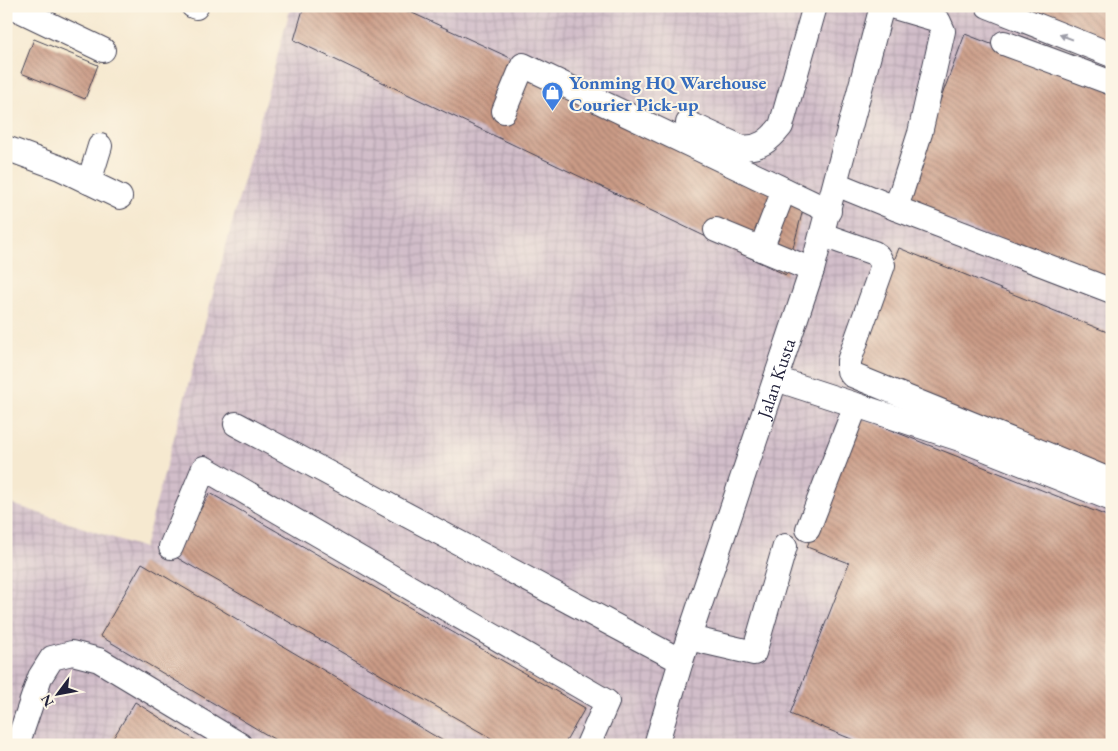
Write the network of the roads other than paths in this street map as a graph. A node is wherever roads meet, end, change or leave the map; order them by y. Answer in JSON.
{"nodes":[{"id":1,"x":11,"y":6,"type":"edge"},
{"id":2,"x":816,"y":6,"type":"edge"},
{"id":3,"x":882,"y":6,"type":"edge"},
{"id":4,"x":891,"y":6,"type":"edge"},
{"id":5,"x":988,"y":6,"type":"edge"},
{"id":6,"x":1004,"y":43,"type":"dead end"},
{"id":7,"x":103,"y":50,"type":"dead end"},
{"id":8,"x":1112,"y":55,"type":"edge"},
{"id":9,"x":1112,"y":83,"type":"edge"},
{"id":10,"x":504,"y":111,"type":"dead end"},
{"id":11,"x":688,"y":123,"type":"dead end"},
{"id":12,"x":100,"y":146,"type":"dead end"},
{"id":13,"x":6,"y":148,"type":"edge"},
{"id":14,"x":89,"y":182,"type":"junction"},
{"id":15,"x":836,"y":184,"type":"junction"},
{"id":16,"x":784,"y":190,"type":"junction"},
{"id":17,"x":120,"y":197,"type":"dead end"},
{"id":18,"x":895,"y":208,"type":"junction"},
{"id":19,"x":829,"y":211,"type":"junction"},
{"id":20,"x":716,"y":230,"type":"dead end"},
{"id":21,"x":822,"y":235,"type":"junction"},
{"id":22,"x":761,"y":249,"type":"junction"},
{"id":23,"x":812,"y":270,"type":"junction"},
{"id":24,"x":1112,"y":291,"type":"edge"},
{"id":25,"x":776,"y":379,"type":"junction"},
{"id":26,"x":856,"y":405,"type":"junction"},
{"id":27,"x":236,"y":424,"type":"dead end"},
{"id":28,"x":1112,"y":481,"type":"edge"},
{"id":29,"x":1112,"y":499,"type":"edge"},
{"id":30,"x":808,"y":529,"type":"dead end"},
{"id":31,"x":785,"y":546,"type":"dead end"},
{"id":32,"x":171,"y":547,"type":"dead end"},
{"id":33,"x":689,"y":638,"type":"junction"},
{"id":34,"x":681,"y":661,"type":"junction"},
{"id":35,"x":17,"y":745,"type":"edge"},
{"id":36,"x":240,"y":745,"type":"edge"},
{"id":37,"x":588,"y":745,"type":"edge"},
{"id":38,"x":656,"y":745,"type":"edge"}],
"edges":[{"from":1,"to":7,"type":"street"},
{"from":2,"to":11,"type":"street"},
{"from":3,"to":15,"type":"street","name":"Jalan Kusta"},
{"from":4,"to":18,"type":"street"},
{"from":8,"to":5,"type":"street","one_way":true},
{"from":6,"to":9,"type":"street"},
{"from":10,"to":16,"type":"street"},
{"from":12,"to":14,"type":"street"},
{"from":13,"to":14,"type":"street"},
{"from":14,"to":17,"type":"street"},
{"from":15,"to":18,"type":"street"},
{"from":15,"to":19,"type":"street","name":"Jalan Kusta"},
{"from":16,"to":19,"type":"street"},
{"from":16,"to":22,"type":"street"},
{"from":18,"to":24,"type":"street"},
{"from":19,"to":21,"type":"street","name":"Jalan Kusta"},
{"from":20,"to":22,"type":"street"},
{"from":21,"to":23,"type":"street","name":"Jalan Kusta"},
{"from":21,"to":28,"type":"street"},
{"from":22,"to":23,"type":"street"},
{"from":23,"to":25,"type":"street","name":"Jalan Kusta"},
{"from":25,"to":26,"type":"street"},
{"from":25,"to":33,"type":"street","name":"Jalan Kusta"},
{"from":26,"to":29,"type":"street"},
{"from":26,"to":30,"type":"street"},
{"from":27,"to":34,"type":"street"},
{"from":31,"to":33,"type":"street"},
{"from":32,"to":37,"type":"street"},
{"from":33,"to":34,"type":"street","name":"Jalan Kusta"},
{"from":34,"to":38,"type":"street","name":"Jalan Kusta"},
{"from":35,"to":36,"type":"street"}]}
